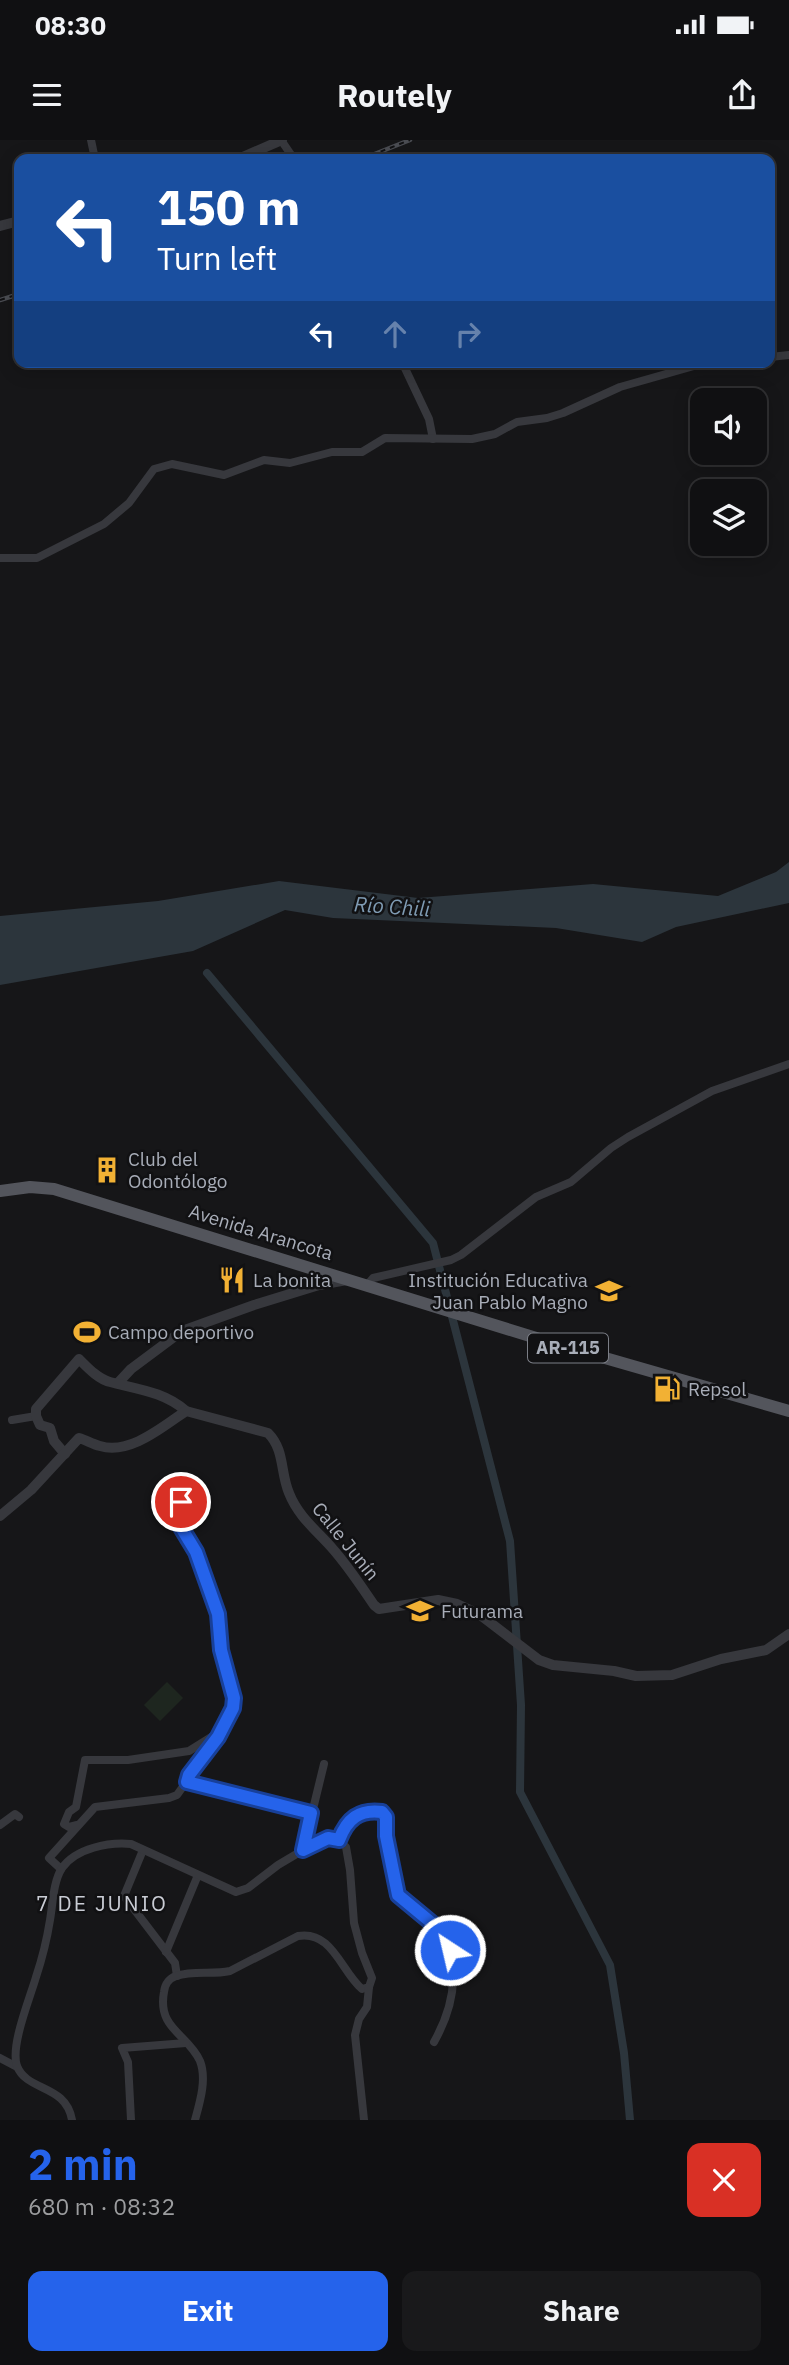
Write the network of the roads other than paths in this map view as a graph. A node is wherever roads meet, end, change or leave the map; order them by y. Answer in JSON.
{"nodes":[{"id":1,"x":277,"y":141,"type":"edge"},
{"id":2,"x":249,"y":154,"type":"edge"},
{"id":3,"x":289,"y":154,"type":"edge"},
{"id":4,"x":405,"y":368,"type":"edge"},
{"id":5,"x":687,"y":368,"type":"edge"},
{"id":6,"x":433,"y":439,"type":"junction"},
{"id":7,"x":0,"y":558,"type":"edge"},
{"id":8,"x":789,"y":1065,"type":"edge"},
{"id":9,"x":0,"y":1191,"type":"edge"},
{"id":10,"x":311,"y":1268,"type":"junction"},
{"id":11,"x":348,"y":1279,"type":"junction"},
{"id":12,"x":319,"y":1285,"type":"junction"},
{"id":13,"x":367,"y":1285,"type":"junction"},
{"id":14,"x":118,"y":1383,"type":"junction"},
{"id":15,"x":186,"y":1411,"type":"junction"},
{"id":16,"x":789,"y":1411,"type":"edge"},
{"id":17,"x":36,"y":1416,"type":"junction"},
{"id":18,"x":12,"y":1420,"type":"dead end"},
{"id":19,"x":65,"y":1454,"type":"junction"},
{"id":20,"x":181,"y":1502,"type":"dead end"},
{"id":21,"x":0,"y":1517,"type":"edge"},
{"id":22,"x":789,"y":1633,"type":"edge"},
{"id":23,"x":218,"y":1737,"type":"junction"},
{"id":24,"x":324,"y":1764,"type":"dead end"},
{"id":25,"x":187,"y":1782,"type":"junction"},
{"id":26,"x":311,"y":1813,"type":"junction"},
{"id":27,"x":19,"y":1817,"type":"dead end"},
{"id":28,"x":0,"y":1825,"type":"edge"},
{"id":29,"x":77,"y":1825,"type":"junction"},
{"id":30,"x":339,"y":1840,"type":"junction"},
{"id":31,"x":143,"y":1850,"type":"junction"},
{"id":32,"x":303,"y":1850,"type":"junction"},
{"id":33,"x":61,"y":1869,"type":"junction"},
{"id":34,"x":198,"y":1875,"type":"junction"},
{"id":35,"x":166,"y":1952,"type":"junction"},
{"id":36,"x":177,"y":1976,"type":"junction"},
{"id":37,"x":369,"y":1987,"type":"junction"},
{"id":38,"x":434,"y":2042,"type":"dead end"},
{"id":39,"x":186,"y":2043,"type":"junction"},
{"id":40,"x":0,"y":2058,"type":"edge"},
{"id":41,"x":18,"y":2067,"type":"junction"},
{"id":42,"x":72,"y":2120,"type":"edge"},
{"id":43,"x":131,"y":2120,"type":"edge"},
{"id":44,"x":195,"y":2120,"type":"edge"},
{"id":45,"x":364,"y":2120,"type":"edge"}],
"edges":[{"from":1,"to":2,"type":"street"},
{"from":1,"to":3,"type":"street"},
{"from":4,"to":6,"type":"street"},
{"from":5,"to":6,"type":"street"},
{"from":6,"to":7,"type":"street"},
{"from":8,"to":13,"type":"street"},
{"from":9,"to":10,"type":"main road","name":"Avenida Arancota","number":"AR-115"},
{"from":10,"to":11,"type":"main road","name":"Avenida Arancota","number":"AR-115"},
{"from":10,"to":12,"type":"main road"},
{"from":11,"to":12,"type":"street"},
{"from":11,"to":13,"type":"main road","number":"AR-115"},
{"from":12,"to":14,"type":"street"},
{"from":13,"to":16,"type":"main road","number":"AR-115"},
{"from":14,"to":15,"type":"street","name":"Calle Junín"},
{"from":14,"to":17,"type":"street","name":"Calle Junín"},
{"from":15,"to":19,"type":"street"},
{"from":15,"to":22,"type":"street","name":"Calle Junín"},
{"from":17,"to":18,"type":"street"},
{"from":17,"to":19,"type":"street"},
{"from":19,"to":21,"type":"street"},
{"from":20,"to":23,"type":"street"},
{"from":23,"to":25,"type":"street"},
{"from":23,"to":29,"type":"street"},
{"from":24,"to":26,"type":"street"},
{"from":25,"to":26,"type":"street"},
{"from":25,"to":29,"type":"street"},
{"from":26,"to":32,"type":"street"},
{"from":27,"to":28,"type":"street"},
{"from":29,"to":33,"type":"street"},
{"from":30,"to":32,"type":"street"},
{"from":30,"to":37,"type":"street"},
{"from":30,"to":38,"type":"street"},
{"from":31,"to":33,"type":"street"},
{"from":31,"to":34,"type":"street"},
{"from":31,"to":35,"type":"street"},
{"from":32,"to":34,"type":"street"},
{"from":33,"to":41,"type":"street"},
{"from":34,"to":35,"type":"street"},
{"from":35,"to":36,"type":"street"},
{"from":36,"to":37,"type":"street"},
{"from":36,"to":39,"type":"street"},
{"from":37,"to":45,"type":"street"},
{"from":39,"to":43,"type":"street"},
{"from":39,"to":44,"type":"street"},
{"from":40,"to":41,"type":"street"},
{"from":41,"to":42,"type":"street"}]}
